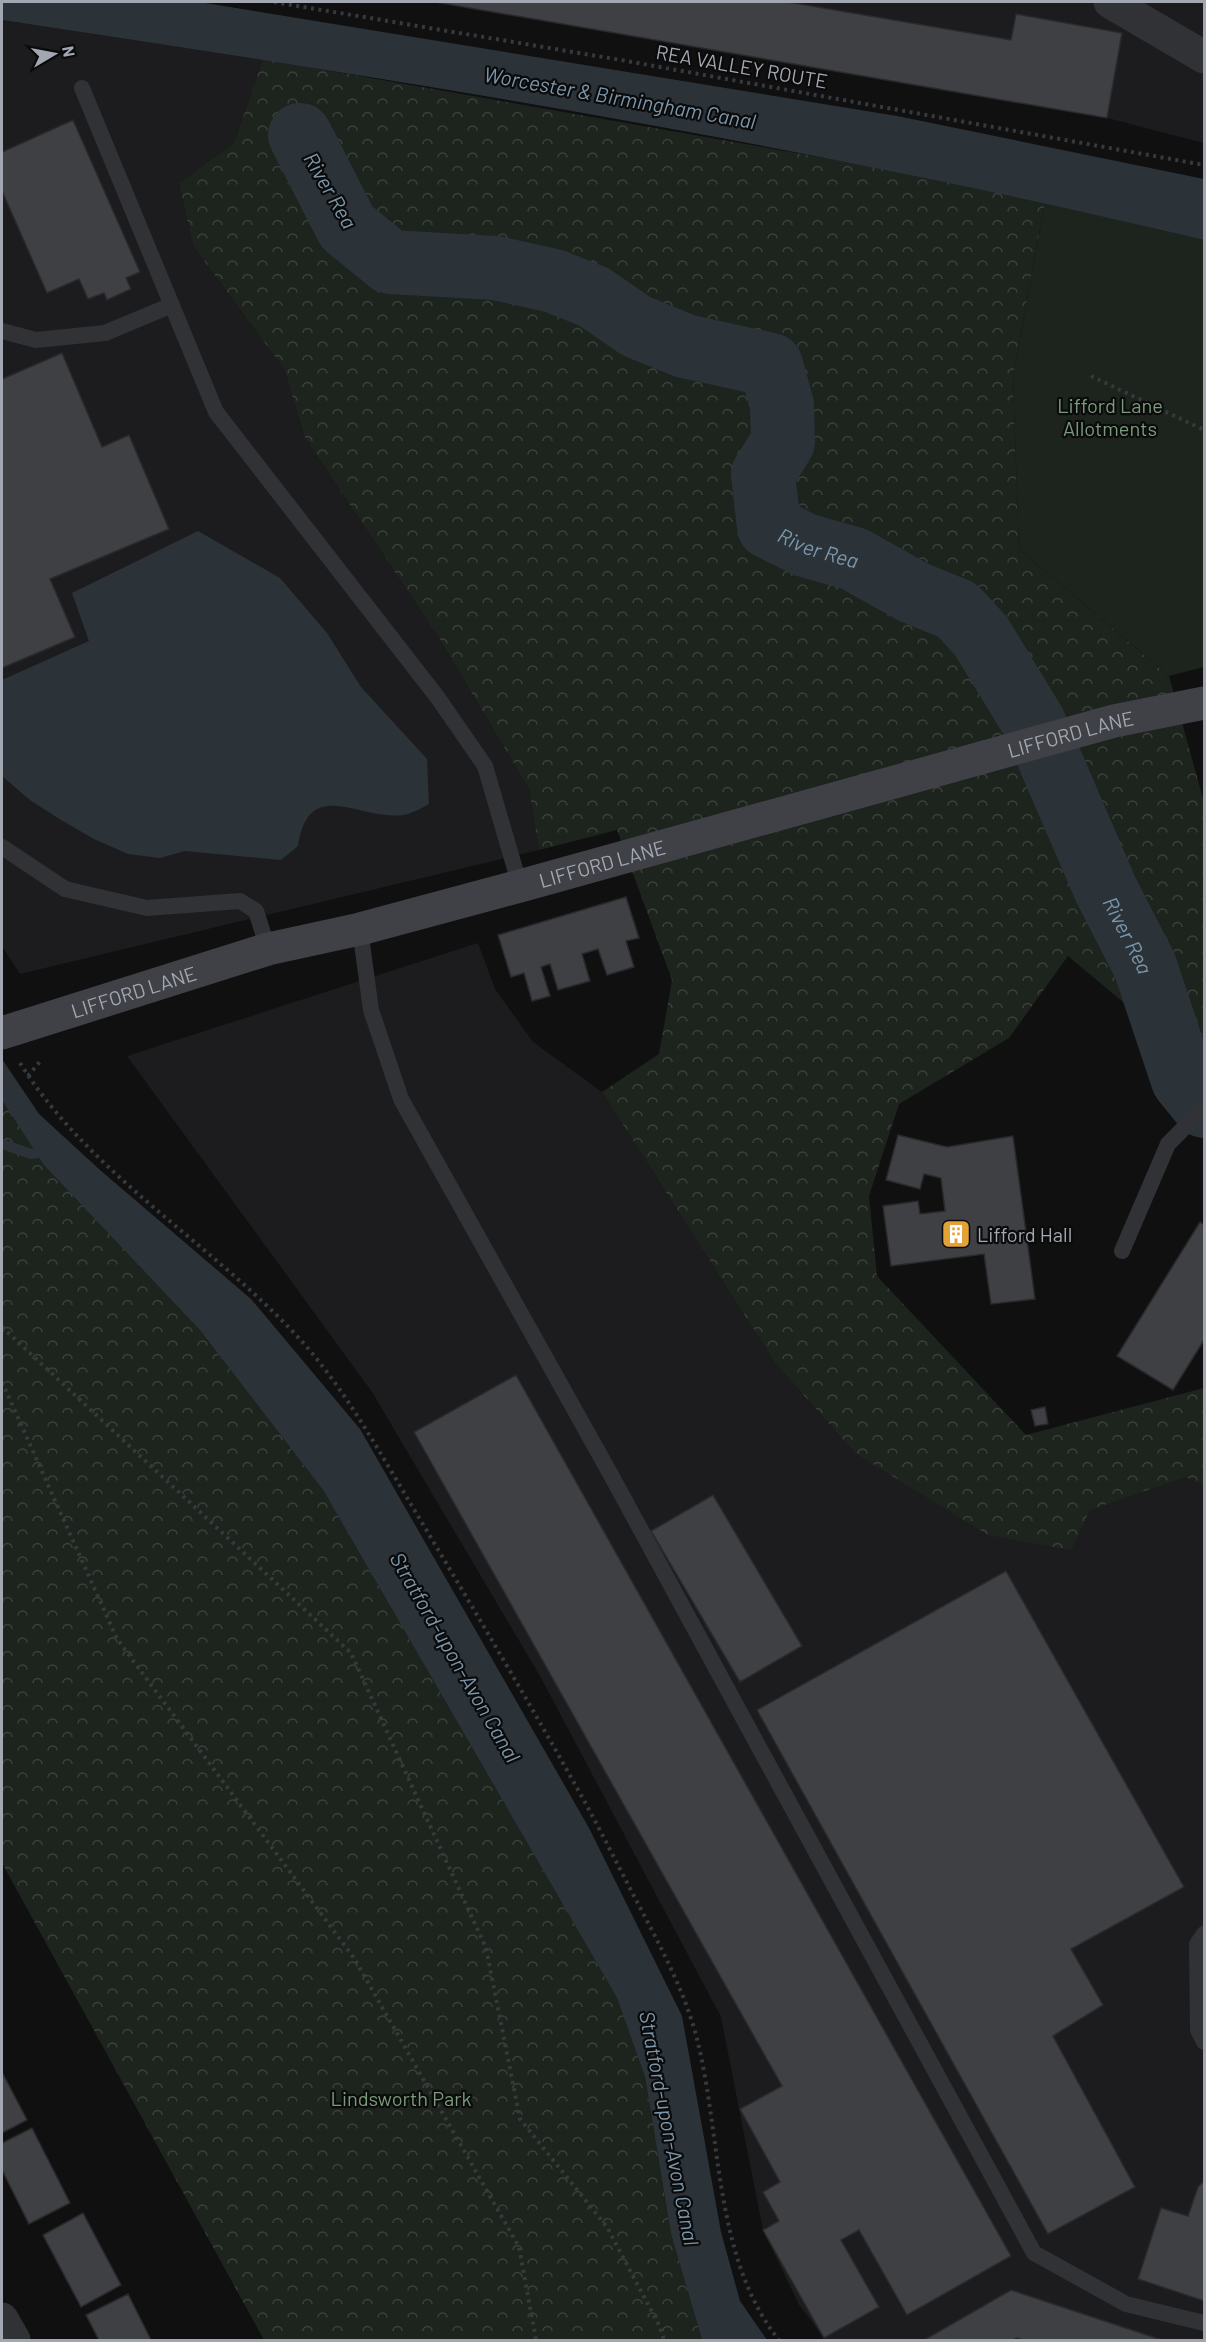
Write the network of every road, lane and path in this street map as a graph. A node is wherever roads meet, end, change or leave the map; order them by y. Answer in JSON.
{"nodes":[{"id":1,"x":274,"y":2,"type":"edge"},
{"id":2,"x":1110,"y":2,"type":"edge"},
{"id":3,"x":1204,"y":57,"type":"edge"},
{"id":4,"x":82,"y":88,"type":"dead end"},
{"id":5,"x":1204,"y":165,"type":"edge"},
{"id":6,"x":172,"y":305,"type":"junction"},
{"id":7,"x":2,"y":331,"type":"edge"},
{"id":8,"x":1091,"y":376,"type":"dead end"},
{"id":9,"x":1204,"y":429,"type":"edge"},
{"id":10,"x":1204,"y":703,"type":"edge"},
{"id":11,"x":2,"y":847,"type":"edge"},
{"id":12,"x":520,"y":886,"type":"junction"},
{"id":13,"x":360,"y":929,"type":"junction"},
{"id":14,"x":268,"y":949,"type":"junction"},
{"id":15,"x":2,"y":1034,"type":"edge"},
{"id":16,"x":28,"y":1076,"type":"dead end"},
{"id":17,"x":1204,"y":1108,"type":"edge"},
{"id":18,"x":1122,"y":1251,"type":"dead end"},
{"id":19,"x":2,"y":1327,"type":"edge"},
{"id":20,"x":2,"y":1382,"type":"edge"},
{"id":21,"x":1204,"y":1935,"type":"edge"},
{"id":22,"x":1204,"y":2042,"type":"edge"},
{"id":23,"x":2,"y":2319,"type":"edge"},
{"id":24,"x":1204,"y":2323,"type":"edge"},
{"id":25,"x":14,"y":2340,"type":"edge"},
{"id":26,"x":536,"y":2340,"type":"edge"},
{"id":27,"x":664,"y":2340,"type":"edge"},
{"id":28,"x":779,"y":2340,"type":"edge"}],
"edges":[{"from":1,"to":5,"type":"path","name":"REA VALLEY ROUTE"},
{"from":2,"to":3,"type":"street"},
{"from":4,"to":6,"type":"lane"},
{"from":6,"to":7,"type":"lane"},
{"from":6,"to":12,"type":"lane"},
{"from":8,"to":9,"type":"path"},
{"from":10,"to":12,"type":"street","name":"LIFFORD LANE"},
{"from":11,"to":14,"type":"lane"},
{"from":12,"to":13,"type":"street","name":"LIFFORD LANE"},
{"from":13,"to":14,"type":"street","name":"LIFFORD LANE"},
{"from":13,"to":24,"type":"lane"},
{"from":14,"to":15,"type":"street","name":"LIFFORD LANE"},
{"from":16,"to":28,"type":"path"},
{"from":17,"to":18,"type":"lane"},
{"from":19,"to":27,"type":"path"},
{"from":20,"to":26,"type":"path"},
{"from":21,"to":22,"type":"lane"},
{"from":23,"to":25,"type":"street"}]}
